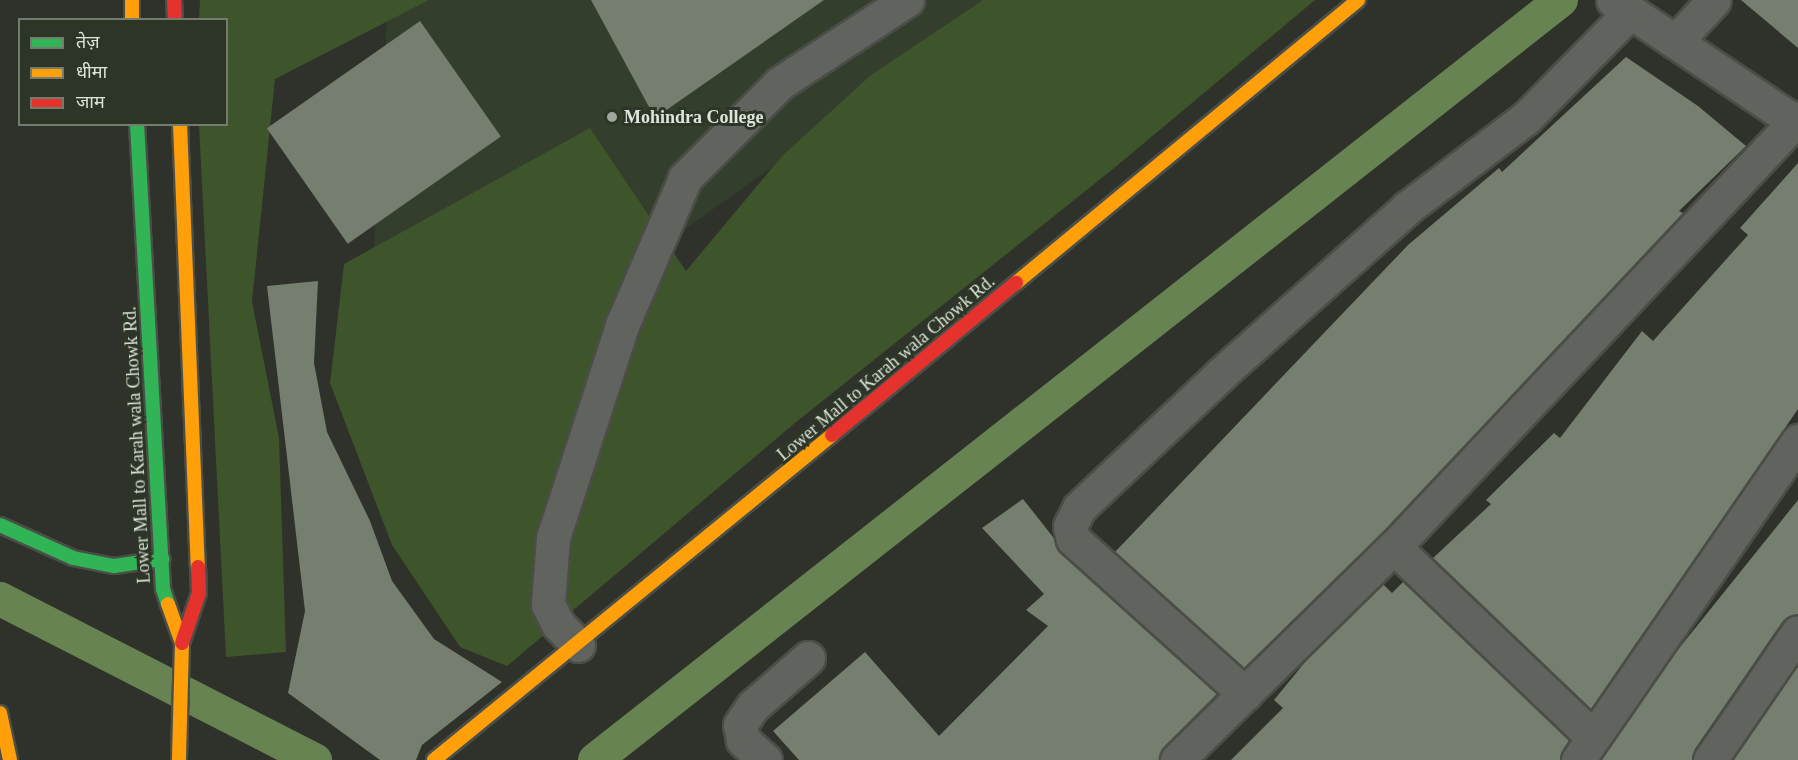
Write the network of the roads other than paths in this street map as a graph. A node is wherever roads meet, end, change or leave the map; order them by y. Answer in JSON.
{"nodes":[{"id":1,"x":132,"y":0,"type":"edge"},
{"id":2,"x":174,"y":0,"type":"edge"},
{"id":3,"x":907,"y":0,"type":"edge"},
{"id":4,"x":1358,"y":0,"type":"edge"},
{"id":5,"x":1714,"y":0,"type":"edge"},
{"id":6,"x":1622,"y":6,"type":"edge"},
{"id":7,"x":132,"y":18,"type":"edge"},
{"id":8,"x":175,"y":18,"type":"edge"},
{"id":9,"x":1675,"y":42,"type":"junction"},
{"id":10,"x":1797,"y":122,"type":"edge"},
{"id":11,"x":137,"y":126,"type":"edge"},
{"id":12,"x":180,"y":126,"type":"edge"},
{"id":13,"x":1798,"y":441,"type":"edge"},
{"id":14,"x":0,"y":525,"type":"edge"},
{"id":15,"x":1394,"y":547,"type":"junction"},
{"id":16,"x":162,"y":560,"type":"junction"},
{"id":17,"x":1798,"y":632,"type":"edge"},
{"id":18,"x":578,"y":645,"type":"junction"},
{"id":19,"x":182,"y":650,"type":"junction"},
{"id":20,"x":808,"y":658,"type":"dead end"},
{"id":21,"x":1245,"y":694,"type":"junction"},
{"id":22,"x":0,"y":713,"type":"edge"},
{"id":23,"x":1585,"y":748,"type":"edge"},
{"id":24,"x":10,"y":760,"type":"edge"},
{"id":25,"x":178,"y":760,"type":"edge"},
{"id":26,"x":434,"y":760,"type":"edge"},
{"id":27,"x":765,"y":760,"type":"edge"},
{"id":28,"x":1177,"y":760,"type":"edge"},
{"id":29,"x":1710,"y":760,"type":"edge"}],
"edges":[{"from":1,"to":7,"type":"main road"},
{"from":2,"to":8,"type":"main road"},
{"from":3,"to":18,"type":"street"},
{"from":4,"to":18,"type":"main road","name":"Lower Mall to Karah wala Chowk Rd."},
{"from":5,"to":9,"type":"street"},
{"from":6,"to":9,"type":"street"},
{"from":6,"to":21,"type":"street"},
{"from":9,"to":10,"type":"street"},
{"from":10,"to":15,"type":"street"},
{"from":11,"to":16,"type":"main road","name":"Lower Mall to Karah wala Chowk Rd."},
{"from":12,"to":19,"type":"main road"},
{"from":13,"to":23,"type":"street"},
{"from":14,"to":16,"type":"main road"},
{"from":15,"to":21,"type":"street"},
{"from":15,"to":23,"type":"street"},
{"from":16,"to":19,"type":"main road","name":"Lower Mall to Karah wala Chowk Rd."},
{"from":17,"to":29,"type":"street"},
{"from":18,"to":26,"type":"main road","name":"Lower Mall to Karah wala Chowk Rd."},
{"from":19,"to":25,"type":"main road","name":"Lower Mall to Karah wala Chowk Rd."},
{"from":20,"to":27,"type":"street"},
{"from":21,"to":28,"type":"street"},
{"from":22,"to":24,"type":"main road"}]}
